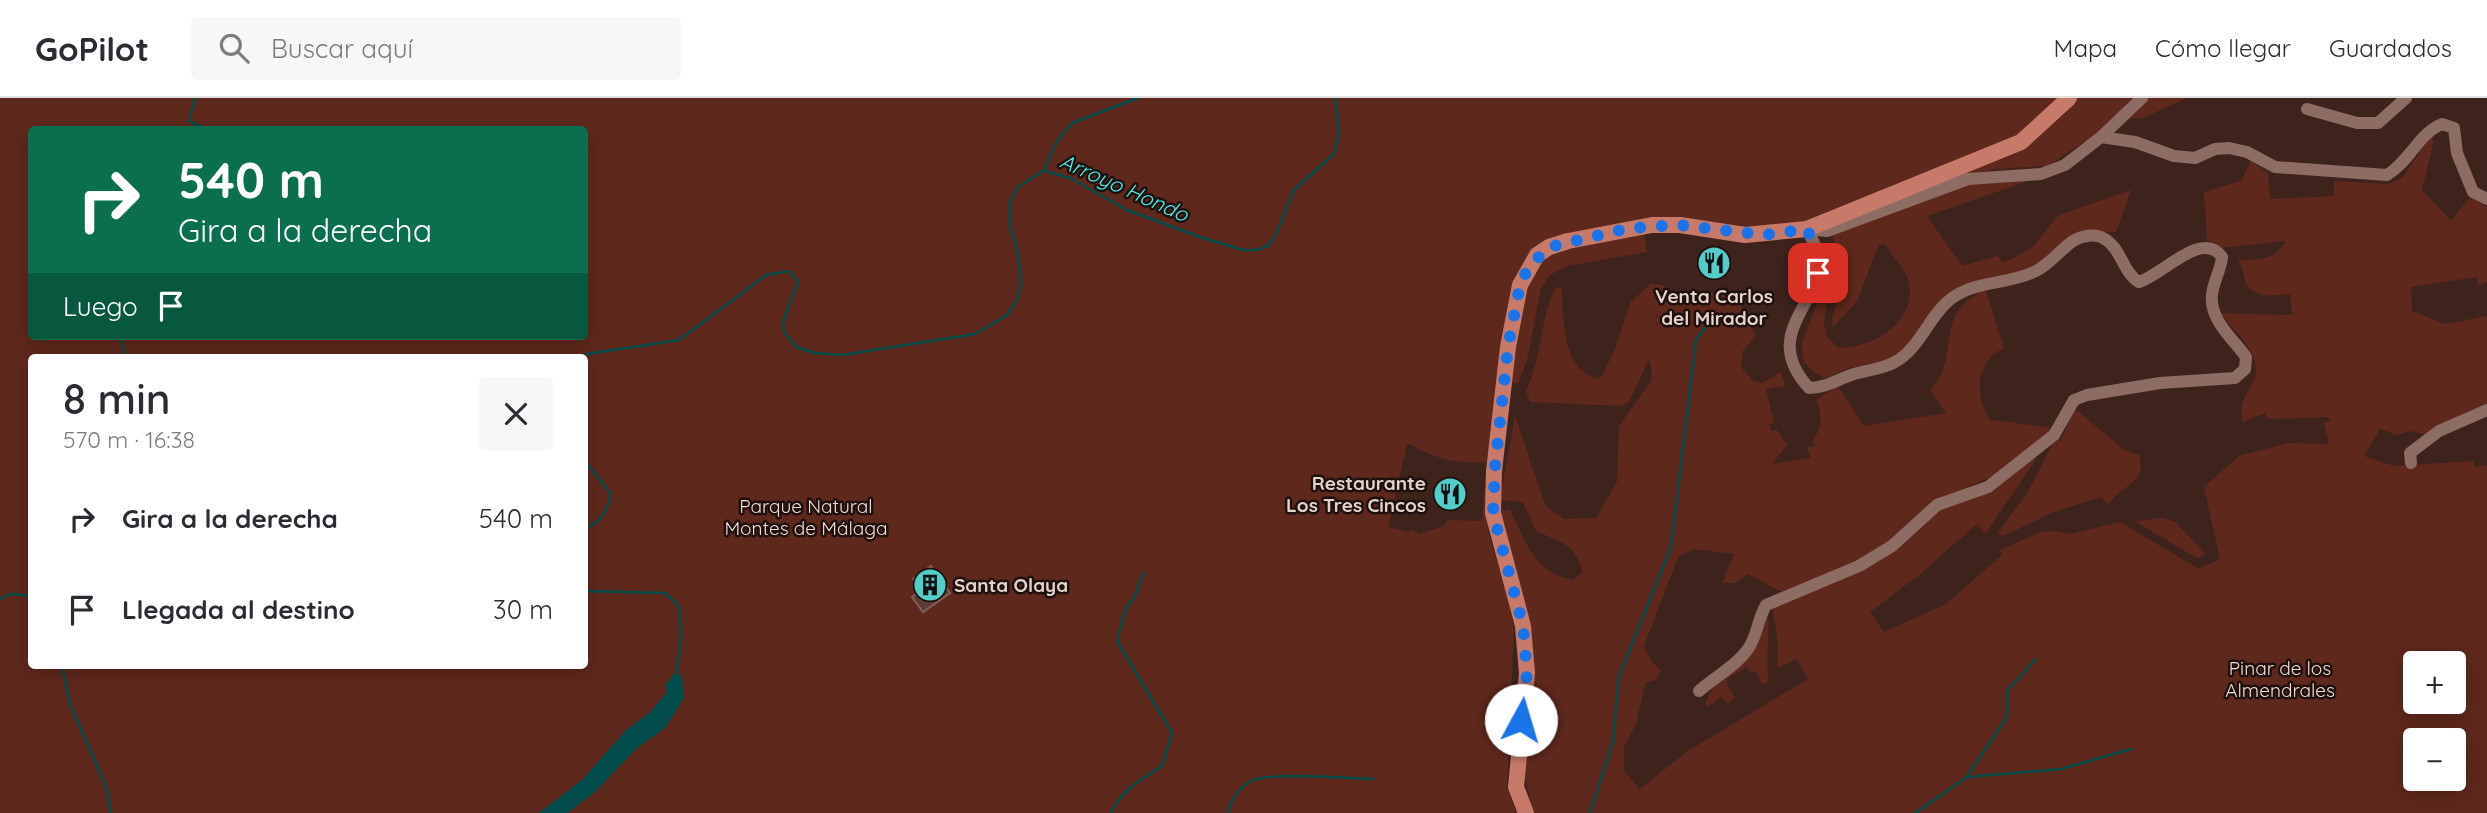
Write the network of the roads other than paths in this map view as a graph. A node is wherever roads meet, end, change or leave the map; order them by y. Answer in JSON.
{"nodes":[{"id":1,"x":2069,"y":98,"type":"edge"},
{"id":2,"x":2142,"y":98,"type":"edge"},
{"id":3,"x":2406,"y":98,"type":"edge"},
{"id":4,"x":2307,"y":109,"type":"dead end"},
{"id":5,"x":2101,"y":137,"type":"junction"},
{"id":6,"x":2487,"y":199,"type":"edge"},
{"id":7,"x":1807,"y":229,"type":"junction"},
{"id":8,"x":2487,"y":410,"type":"edge"},
{"id":9,"x":2411,"y":463,"type":"dead end"},
{"id":10,"x":1699,"y":691,"type":"dead end"},
{"id":11,"x":1526,"y":813,"type":"edge"}],
"edges":[{"from":1,"to":7,"type":"main road"},
{"from":2,"to":5,"type":"street"},
{"from":3,"to":4,"type":"street"},
{"from":5,"to":6,"type":"street"},
{"from":5,"to":7,"type":"street"},
{"from":7,"to":10,"type":"street"},
{"from":7,"to":11,"type":"main road"},
{"from":8,"to":9,"type":"street"}]}
